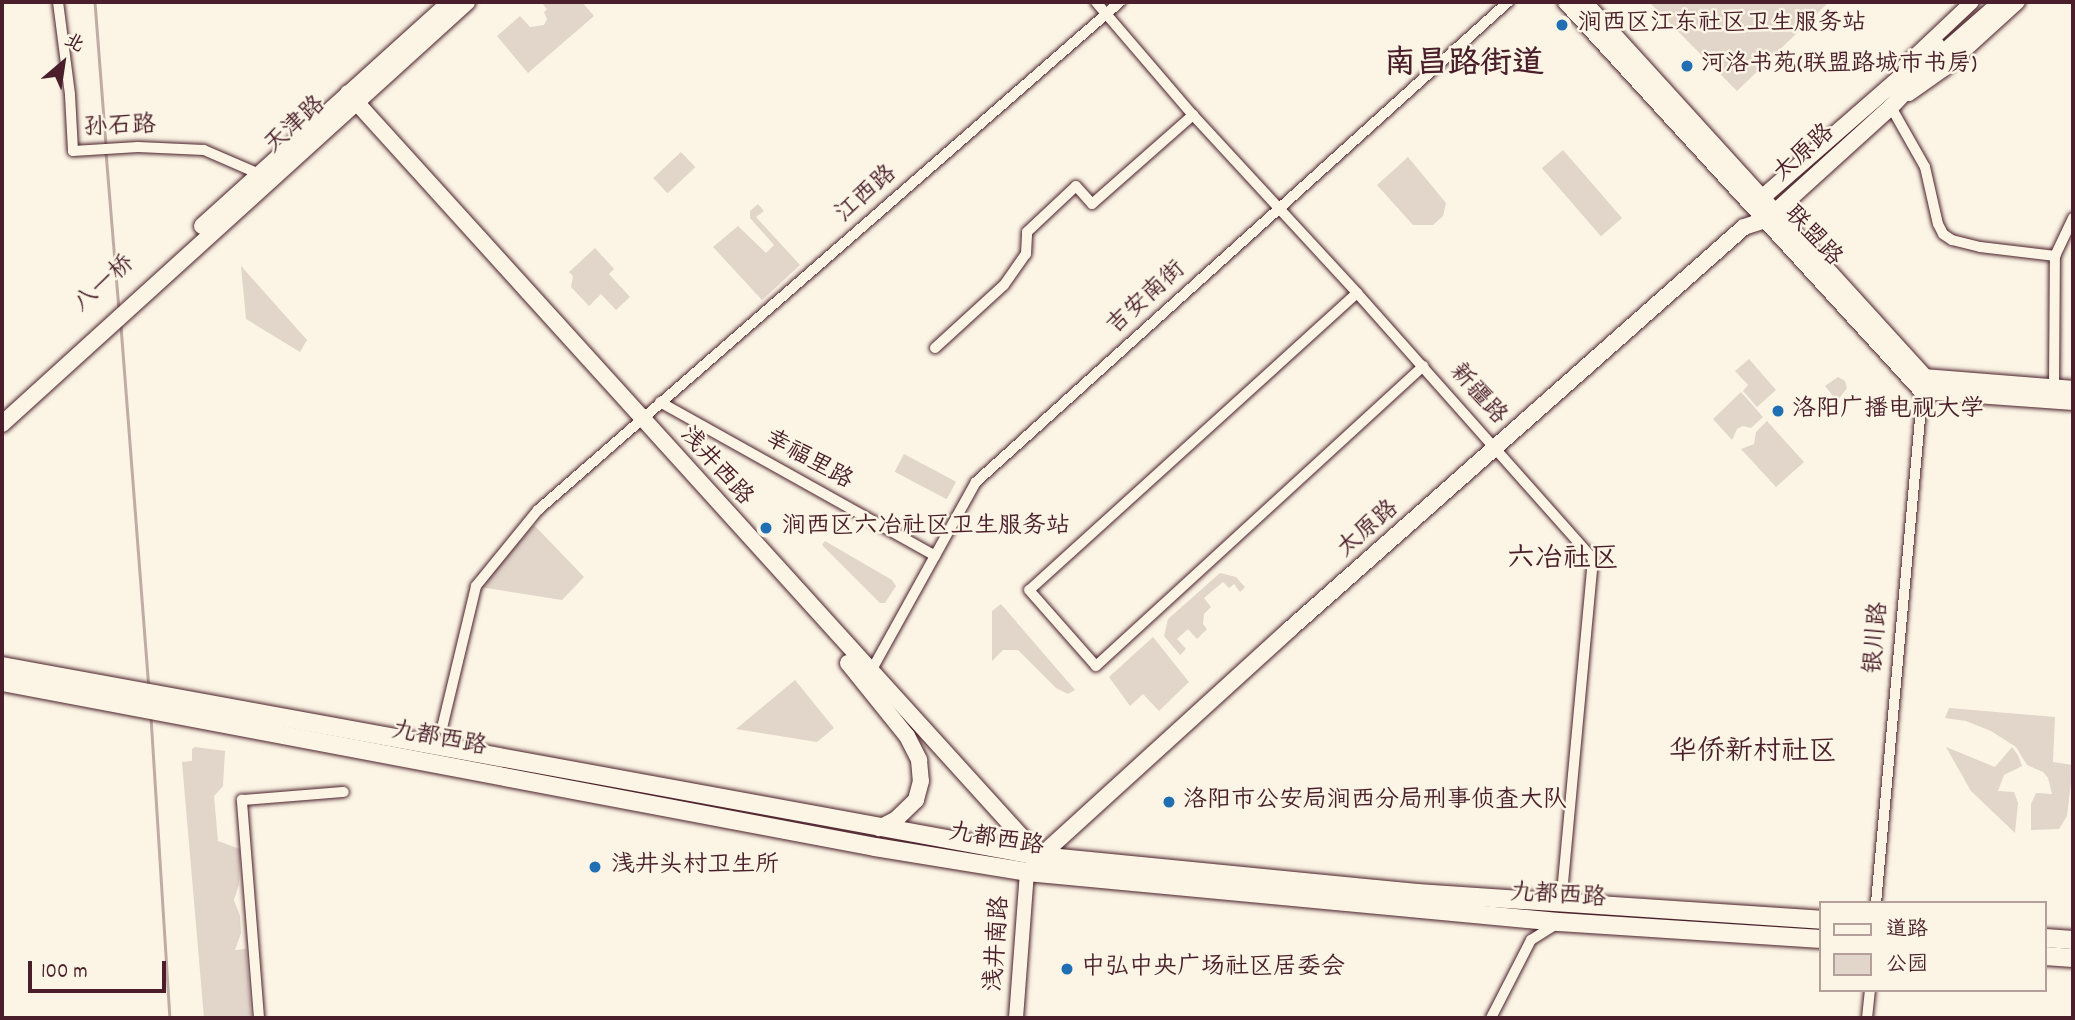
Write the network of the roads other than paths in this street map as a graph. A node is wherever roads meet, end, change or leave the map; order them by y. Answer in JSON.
{"nodes":[{"id":1,"x":58,"y":2,"type":"edge"},
{"id":2,"x":450,"y":2,"type":"edge"},
{"id":3,"x":467,"y":2,"type":"edge"},
{"id":4,"x":1096,"y":2,"type":"edge"},
{"id":5,"x":1121,"y":2,"type":"edge"},
{"id":6,"x":1508,"y":2,"type":"edge"},
{"id":7,"x":1566,"y":2,"type":"edge"},
{"id":8,"x":1584,"y":2,"type":"edge"},
{"id":9,"x":1972,"y":2,"type":"edge"},
{"id":10,"x":1986,"y":2,"type":"edge"},
{"id":11,"x":2001,"y":2,"type":"edge"},
{"id":12,"x":2018,"y":2,"type":"edge"},
{"id":13,"x":1107,"y":14,"type":"junction"},
{"id":14,"x":1877,"y":95,"type":"junction"},
{"id":15,"x":348,"y":102,"type":"junction"},
{"id":16,"x":1891,"y":107,"type":"junction"},
{"id":17,"x":1193,"y":115,"type":"junction"},
{"id":18,"x":264,"y":176,"type":"junction"},
{"id":19,"x":1757,"y":202,"type":"junction"},
{"id":20,"x":1278,"y":208,"type":"junction"},
{"id":21,"x":1770,"y":216,"type":"junction"},
{"id":22,"x":2073,"y":219,"type":"edge"},
{"id":23,"x":1744,"y":227,"type":"junction"},
{"id":24,"x":2055,"y":256,"type":"junction"},
{"id":25,"x":158,"y":268,"type":"joint"},
{"id":26,"x":153,"y":284,"type":"joint"},
{"id":27,"x":1357,"y":293,"type":"junction"},
{"id":28,"x":82,"y":343,"type":"junction"},
{"id":29,"x":935,"y":348,"type":"dead end"},
{"id":30,"x":1423,"y":366,"type":"junction"},
{"id":31,"x":1924,"y":384,"type":"junction"},
{"id":32,"x":2054,"y":387,"type":"junction"},
{"id":33,"x":2073,"y":389,"type":"edge"},
{"id":34,"x":660,"y":402,"type":"junction"},
{"id":35,"x":2073,"y":402,"type":"edge"},
{"id":36,"x":2,"y":412,"type":"edge"},
{"id":37,"x":637,"y":422,"type":"junction"},
{"id":38,"x":2,"y":424,"type":"edge"},
{"id":39,"x":1496,"y":448,"type":"junction"},
{"id":40,"x":935,"y":556,"type":"junction"},
{"id":41,"x":2,"y":666,"type":"edge"},
{"id":42,"x":870,"y":673,"type":"junction"},
{"id":43,"x":2,"y":682,"type":"edge"},
{"id":44,"x":115,"y":696,"type":"junction"},
{"id":45,"x":173,"y":707,"type":"junction"},
{"id":46,"x":442,"y":728,"type":"dead end"},
{"id":47,"x":344,"y":792,"type":"dead end"},
{"id":48,"x":879,"y":828,"type":"junction"},
{"id":49,"x":1034,"y":867,"type":"junction"},
{"id":50,"x":1876,"y":901,"type":"edge"},
{"id":51,"x":1561,"y":904,"type":"junction"},
{"id":52,"x":1820,"y":920,"type":"edge"},
{"id":53,"x":1559,"y":922,"type":"junction"},
{"id":54,"x":2047,"y":938,"type":"edge"},
{"id":55,"x":1820,"y":939,"type":"edge"},
{"id":56,"x":2073,"y":940,"type":"edge"},
{"id":57,"x":2047,"y":956,"type":"edge"},
{"id":58,"x":2073,"y":958,"type":"edge"},
{"id":59,"x":1870,"y":992,"type":"edge"},
{"id":60,"x":1875,"y":992,"type":"edge"},
{"id":61,"x":259,"y":1018,"type":"edge"},
{"id":62,"x":1016,"y":1018,"type":"edge"},
{"id":63,"x":1025,"y":1018,"type":"edge"},
{"id":64,"x":1491,"y":1018,"type":"edge"},
{"id":65,"x":1867,"y":1018,"type":"edge"},
{"id":66,"x":1873,"y":1018,"type":"edge"}],
"edges":[{"from":1,"to":18,"type":"street","name":"孙石路"},
{"from":2,"to":15,"type":"main road","name":"天津路"},
{"from":3,"to":15,"type":"main road","name":"天津路"},
{"from":4,"to":13,"type":"street","name":"新疆路"},
{"from":5,"to":13,"type":"street","name":"江西路"},
{"from":6,"to":20,"type":"street","name":"吉安南街"},
{"from":7,"to":19,"type":"main road","name":"联盟路"},
{"from":8,"to":19,"type":"main road","name":"联盟路"},
{"from":9,"to":14,"type":"street","name":"太原路"},
{"from":10,"to":14,"type":"main road","name":"太原路"},
{"from":11,"to":16,"type":"main road","name":"太原路"},
{"from":12,"to":16,"type":"street","name":"太原路"},
{"from":13,"to":17,"type":"street","name":"新疆路"},
{"from":13,"to":34,"type":"street","name":"江西路"},
{"from":14,"to":19,"type":"main road","name":"太原路"},
{"from":15,"to":18,"type":"main road","name":"天津路"},
{"from":15,"to":37,"type":"main road","name":"浅井西路"},
{"from":16,"to":21,"type":"main road","name":"太原路"},
{"from":16,"to":24,"type":"street"},
{"from":17,"to":20,"type":"street","name":"新疆路"},
{"from":17,"to":29,"type":"street"},
{"from":18,"to":25,"type":"main road","name":"天津路"},
{"from":18,"to":26,"type":"main road","name":"天津路"},
{"from":19,"to":21,"type":"main road","name":"联盟路"},
{"from":19,"to":23,"type":"main road","name":"太原路"},
{"from":20,"to":27,"type":"street","name":"新疆路"},
{"from":20,"to":40,"type":"street","name":"吉安南街"},
{"from":21,"to":23,"type":"main road","name":"太原路"},
{"from":21,"to":31,"type":"main road","name":"联盟路"},
{"from":22,"to":24,"type":"street"},
{"from":23,"to":39,"type":"main road","name":"太原路"},
{"from":24,"to":32,"type":"street"},
{"from":25,"to":28,"type":"main road","name":"八一桥"},
{"from":26,"to":28,"type":"main road","name":"八一桥"},
{"from":27,"to":30,"type":"street","name":"新疆路"},
{"from":27,"to":30,"type":"street"},
{"from":28,"to":36,"type":"main road"},
{"from":28,"to":38,"type":"main road"},
{"from":30,"to":39,"type":"street","name":"新疆路"},
{"from":31,"to":32,"type":"main road"},
{"from":31,"to":35,"type":"main road"},
{"from":31,"to":50,"type":"street","name":"银川路"},
{"from":32,"to":33,"type":"main road"},
{"from":34,"to":37,"type":"street","name":"江西路"},
{"from":34,"to":40,"type":"street","name":"幸福里路"},
{"from":37,"to":42,"type":"main road","name":"浅井西路"},
{"from":37,"to":46,"type":"street","name":"江西路"},
{"from":37,"to":48,"type":"main road","name":"浅井西路"},
{"from":39,"to":49,"type":"main road","name":"太原路"},
{"from":39,"to":51,"type":"street","name":"新疆路"},
{"from":40,"to":42,"type":"street","name":"吉安南街"},
{"from":41,"to":44,"type":"main road"},
{"from":42,"to":49,"type":"main road","name":"浅井西路"},
{"from":43,"to":44,"type":"main road"},
{"from":44,"to":45,"type":"main road"},
{"from":45,"to":48,"type":"main road","name":"九都西路"},
{"from":45,"to":49,"type":"main road","name":"九都西路"},
{"from":47,"to":61,"type":"street"},
{"from":48,"to":49,"type":"main road","name":"九都西路"},
{"from":49,"to":51,"type":"main road","name":"九都西路"},
{"from":49,"to":53,"type":"main road","name":"九都西路"},
{"from":49,"to":62,"type":"street","name":"浅井南路"},
{"from":49,"to":63,"type":"street","name":"浅井南路"},
{"from":51,"to":52,"type":"main road","name":"九都西路"},
{"from":53,"to":55,"type":"main road","name":"九都西路"},
{"from":53,"to":64,"type":"street"},
{"from":54,"to":56,"type":"main road"},
{"from":57,"to":58,"type":"main road"},
{"from":59,"to":65,"type":"street"},
{"from":60,"to":66,"type":"street"}]}
